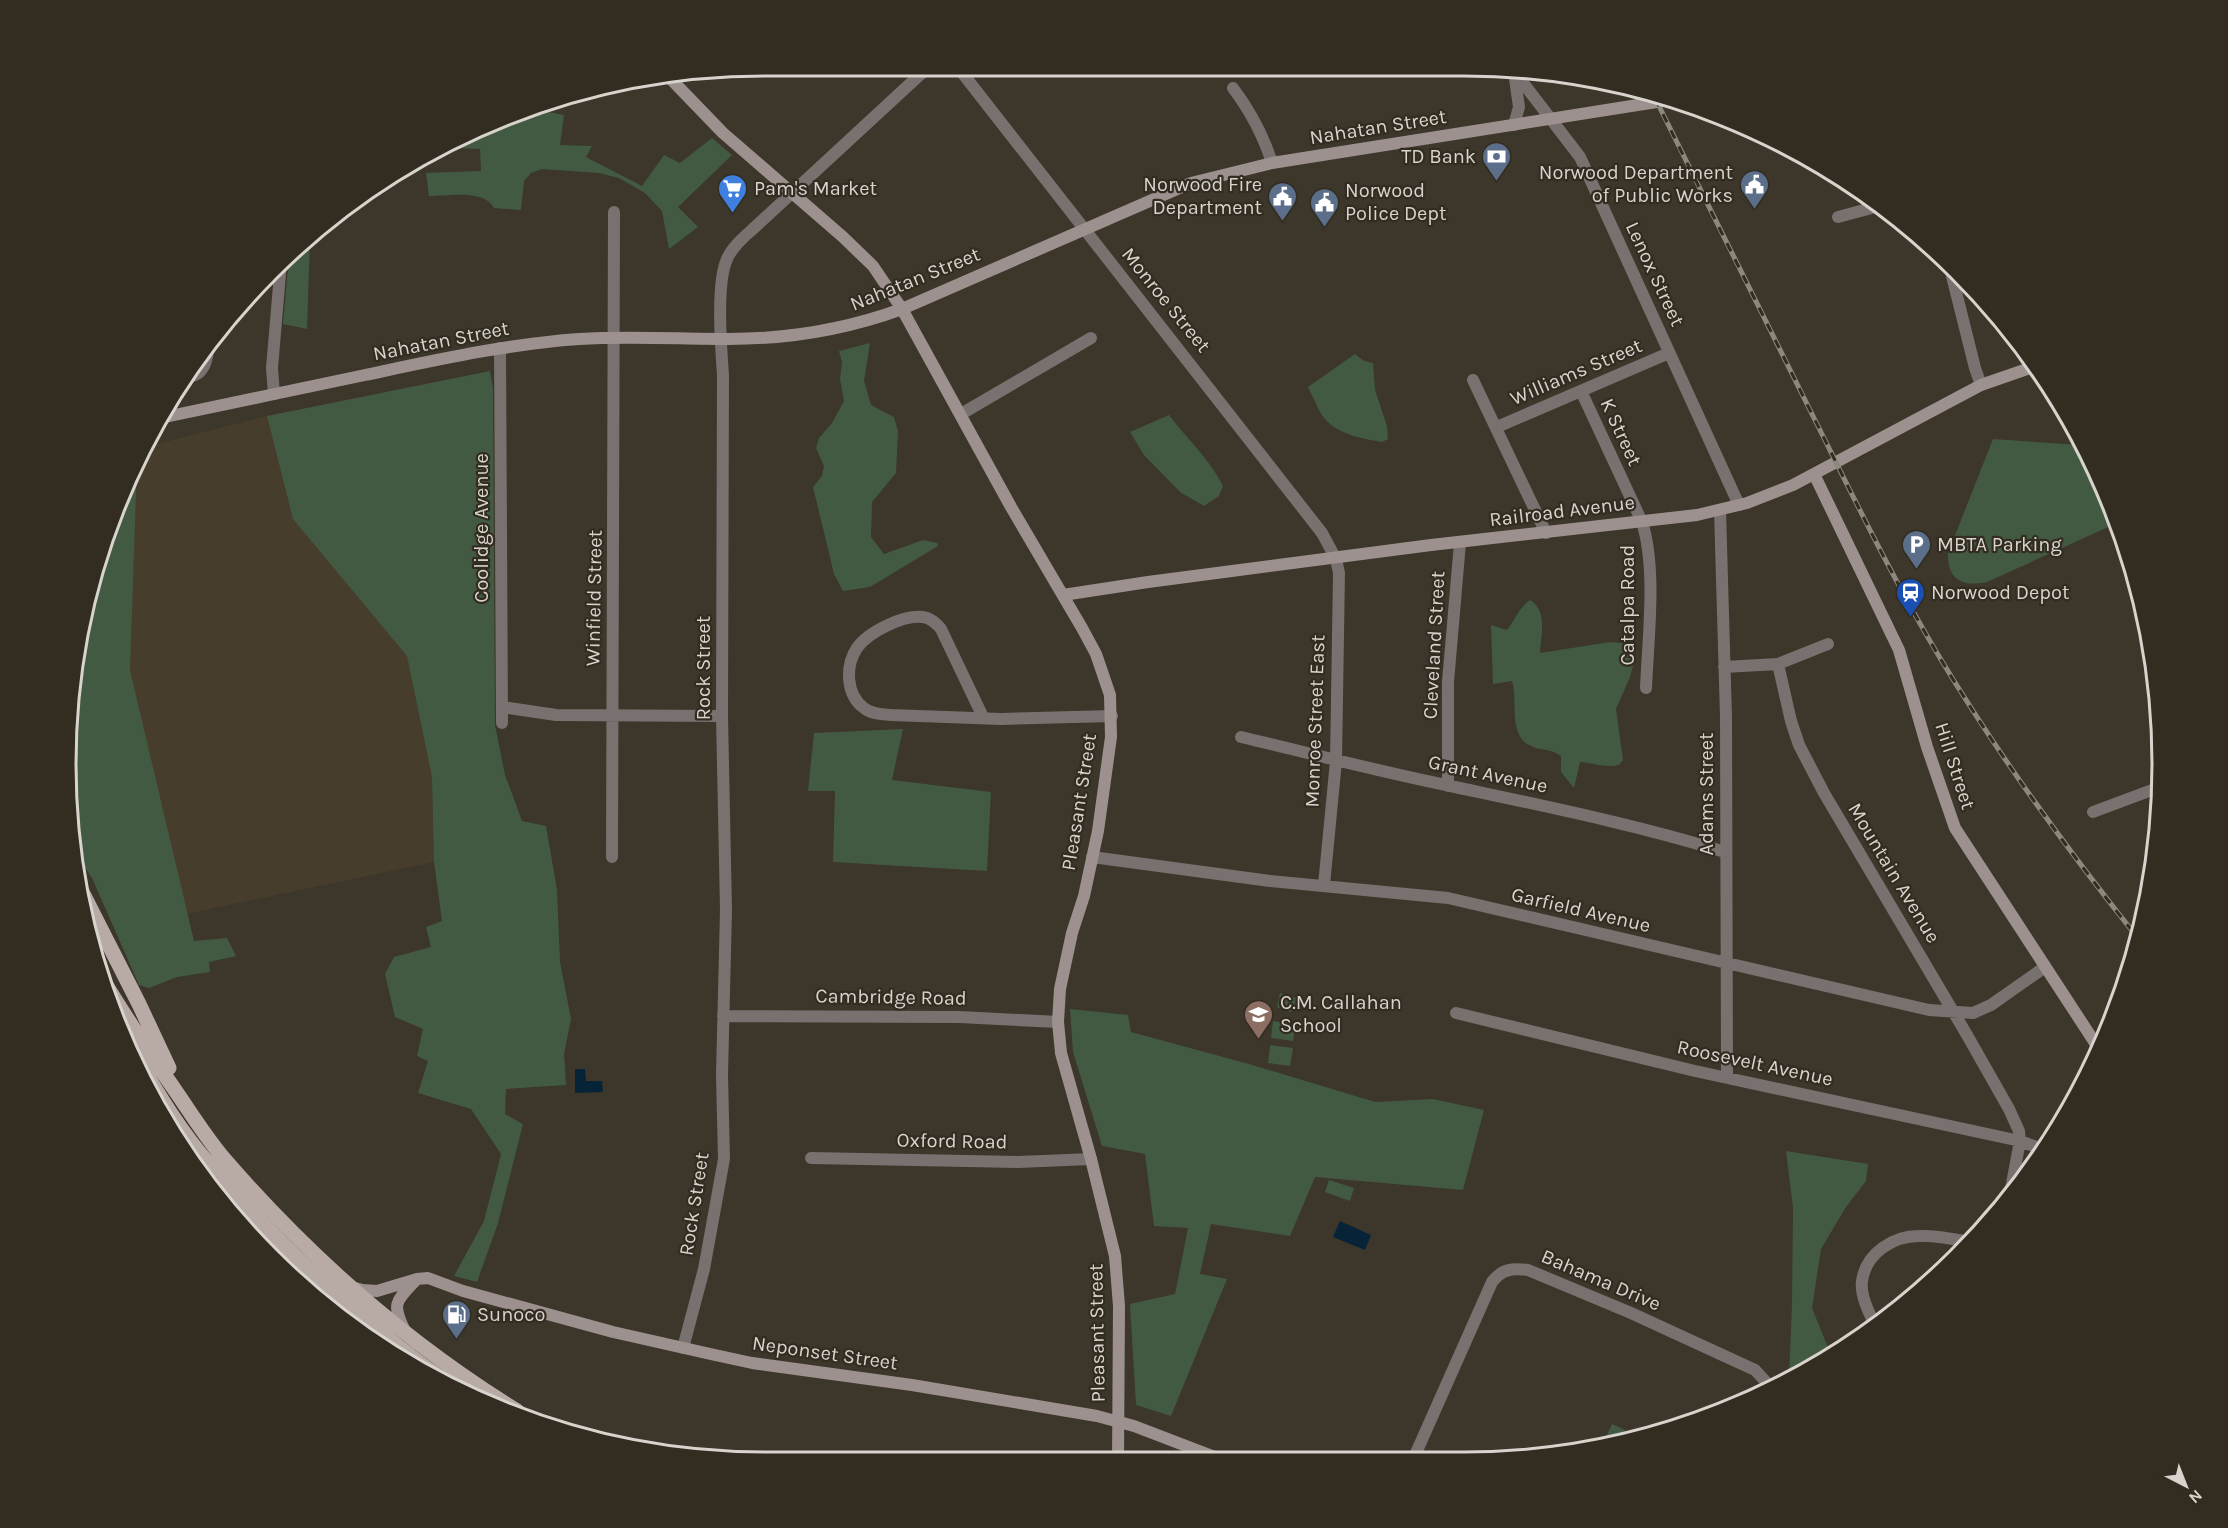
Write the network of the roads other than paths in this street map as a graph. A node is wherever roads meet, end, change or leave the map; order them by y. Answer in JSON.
{"nodes":[{"id":1,"x":918,"y":76,"type":"edge"},
{"id":2,"x":965,"y":76,"type":"edge"},
{"id":3,"x":1515,"y":79,"type":"edge"},
{"id":4,"x":1520,"y":79,"type":"edge"},
{"id":5,"x":674,"y":82,"type":"edge"},
{"id":6,"x":1233,"y":88,"type":"dead end"},
{"id":7,"x":1651,"y":103,"type":"edge"},
{"id":8,"x":1551,"y":119,"type":"junction"},
{"id":9,"x":1514,"y":125,"type":"junction"},
{"id":10,"x":1272,"y":163,"type":"junction"},
{"id":11,"x":792,"y":192,"type":"junction"},
{"id":12,"x":1869,"y":209,"type":"edge"},
{"id":13,"x":614,"y":212,"type":"dead end"},
{"id":14,"x":1838,"y":217,"type":"dead end"},
{"id":15,"x":1084,"y":229,"type":"junction"},
{"id":16,"x":280,"y":276,"type":"edge"},
{"id":17,"x":1953,"y":282,"type":"edge"},
{"id":18,"x":902,"y":309,"type":"junction"},
{"id":19,"x":720,"y":338,"type":"junction"},
{"id":20,"x":1091,"y":338,"type":"dead end"},
{"id":21,"x":613,"y":339,"type":"junction"},
{"id":22,"x":500,"y":348,"type":"junction"},
{"id":23,"x":1669,"y":353,"type":"junction"},
{"id":24,"x":2027,"y":369,"type":"edge"},
{"id":25,"x":1473,"y":380,"type":"dead end"},
{"id":26,"x":1981,"y":385,"type":"junction"},
{"id":27,"x":1581,"y":392,"type":"junction"},
{"id":28,"x":274,"y":394,"type":"junction"},
{"id":29,"x":961,"y":414,"type":"junction"},
{"id":30,"x":172,"y":416,"type":"edge"},
{"id":31,"x":1497,"y":427,"type":"junction"},
{"id":32,"x":1814,"y":474,"type":"junction"},
{"id":33,"x":1739,"y":505,"type":"junction"},
{"id":34,"x":1720,"y":510,"type":"junction"},
{"id":35,"x":1642,"y":522,"type":"junction"},
{"id":36,"x":1546,"y":533,"type":"junction"},
{"id":37,"x":1460,"y":543,"type":"junction"},
{"id":38,"x":1336,"y":559,"type":"junction"},
{"id":39,"x":1063,"y":596,"type":"junction"},
{"id":40,"x":1828,"y":644,"type":"dead end"},
{"id":41,"x":1778,"y":664,"type":"junction"},
{"id":42,"x":1724,"y":667,"type":"junction"},
{"id":43,"x":1646,"y":688,"type":"dead end"},
{"id":44,"x":502,"y":708,"type":"junction"},
{"id":45,"x":612,"y":716,"type":"junction"},
{"id":46,"x":722,"y":716,"type":"junction"},
{"id":47,"x":1112,"y":716,"type":"junction"},
{"id":48,"x":983,"y":717,"type":"junction"},
{"id":49,"x":502,"y":723,"type":"dead end"},
{"id":50,"x":1241,"y":737,"type":"dead end"},
{"id":51,"x":1336,"y":761,"type":"junction"},
{"id":52,"x":1448,"y":786,"type":"junction"},
{"id":53,"x":2151,"y":790,"type":"edge"},
{"id":54,"x":2093,"y":812,"type":"dead end"},
{"id":55,"x":1725,"y":852,"type":"junction"},
{"id":56,"x":612,"y":857,"type":"dead end"},
{"id":57,"x":1092,"y":857,"type":"junction"},
{"id":58,"x":1324,"y":885,"type":"junction"},
{"id":59,"x":94,"y":915,"type":"edge"},
{"id":60,"x":1727,"y":963,"type":"junction"},
{"id":61,"x":2045,"y":967,"type":"junction"},
{"id":62,"x":1954,"y":1012,"type":"junction"},
{"id":63,"x":1456,"y":1013,"type":"dead end"},
{"id":64,"x":125,"y":1015,"type":"edge"},
{"id":65,"x":723,"y":1016,"type":"junction"},
{"id":66,"x":1058,"y":1022,"type":"junction"},
{"id":67,"x":2093,"y":1040,"type":"edge"},
{"id":68,"x":1727,"y":1077,"type":"junction"},
{"id":69,"x":186,"y":1107,"type":"junction"},
{"id":70,"x":173,"y":1114,"type":"edge"},
{"id":71,"x":2020,"y":1141,"type":"junction"},
{"id":72,"x":2036,"y":1147,"type":"edge"},
{"id":73,"x":196,"y":1152,"type":"edge"},
{"id":74,"x":811,"y":1158,"type":"dead end"},
{"id":75,"x":1091,"y":1158,"type":"junction"},
{"id":76,"x":208,"y":1163,"type":"junction"},
{"id":77,"x":2013,"y":1177,"type":"edge"},
{"id":78,"x":1959,"y":1241,"type":"edge"},
{"id":79,"x":293,"y":1256,"type":"junction"},
{"id":80,"x":299,"y":1270,"type":"edge"},
{"id":81,"x":417,"y":1279,"type":"junction"},
{"id":82,"x":347,"y":1285,"type":"junction"},
{"id":83,"x":345,"y":1309,"type":"edge"},
{"id":84,"x":359,"y":1314,"type":"junction"},
{"id":85,"x":1872,"y":1317,"type":"edge"},
{"id":86,"x":407,"y":1335,"type":"junction"},
{"id":87,"x":392,"y":1342,"type":"edge"},
{"id":88,"x":683,"y":1348,"type":"junction"},
{"id":89,"x":1766,"y":1382,"type":"edge"},
{"id":90,"x":490,"y":1394,"type":"edge"},
{"id":91,"x":1118,"y":1421,"type":"junction"},
{"id":92,"x":1118,"y":1452,"type":"edge"},
{"id":93,"x":1201,"y":1452,"type":"edge"},
{"id":94,"x":1416,"y":1452,"type":"edge"}],
"edges":[{"from":1,"to":11,"type":"street","name":"Rock Street"},
{"from":2,"to":15,"type":"street","name":"Monroe Street"},
{"from":3,"to":9,"type":"street","name":"Lenox Street"},
{"from":4,"to":8,"type":"street","name":"Lenox Street"},
{"from":5,"to":11,"type":"street","name":"Pleasant Street"},
{"from":6,"to":10,"type":"street"},
{"from":7,"to":8,"type":"street","name":"Nahatan Street"},
{"from":8,"to":9,"type":"street","name":"Nahatan Street"},
{"from":8,"to":23,"type":"street","name":"Lenox Street"},
{"from":9,"to":10,"type":"street","name":"Nahatan Street"},
{"from":10,"to":15,"type":"street","name":"Nahatan Street"},
{"from":11,"to":18,"type":"street","name":"Pleasant Street"},
{"from":11,"to":19,"type":"street","name":"Rock Street"},
{"from":12,"to":14,"type":"street"},
{"from":13,"to":21,"type":"street","name":"Winfield Street"},
{"from":15,"to":18,"type":"street","name":"Nahatan Street"},
{"from":15,"to":38,"type":"street","name":"Monroe Street"},
{"from":16,"to":28,"type":"street"},
{"from":17,"to":26,"type":"street"},
{"from":18,"to":19,"type":"street","name":"Nahatan Street"},
{"from":18,"to":29,"type":"street","name":"Pleasant Street"},
{"from":19,"to":21,"type":"street","name":"Nahatan Street"},
{"from":19,"to":46,"type":"street","name":"Rock Street"},
{"from":20,"to":29,"type":"street"},
{"from":21,"to":22,"type":"street","name":"Nahatan Street"},
{"from":21,"to":45,"type":"street","name":"Winfield Street"},
{"from":22,"to":28,"type":"street","name":"Nahatan Street"},
{"from":22,"to":44,"type":"street","name":"Coolidge Avenue"},
{"from":23,"to":27,"type":"street","name":"Williams Street"},
{"from":23,"to":33,"type":"street","name":"Lenox Street"},
{"from":24,"to":26,"type":"street","name":"Railroad Avenue"},
{"from":25,"to":31,"type":"street"},
{"from":26,"to":32,"type":"street","name":"Railroad Avenue"},
{"from":27,"to":31,"type":"street","name":"Williams Street"},
{"from":27,"to":35,"type":"street","name":"K Street"},
{"from":28,"to":30,"type":"street","name":"Nahatan Street"},
{"from":29,"to":39,"type":"street","name":"Pleasant Street"},
{"from":31,"to":36,"type":"street"},
{"from":32,"to":33,"type":"street","name":"Railroad Avenue"},
{"from":32,"to":61,"type":"street","name":"Hill Street"},
{"from":33,"to":34,"type":"street","name":"Railroad Avenue"},
{"from":34,"to":35,"type":"street","name":"Railroad Avenue"},
{"from":34,"to":42,"type":"street","name":"Adams Street"},
{"from":35,"to":36,"type":"street","name":"Railroad Avenue"},
{"from":35,"to":43,"type":"street","name":"Catalpa Road"},
{"from":36,"to":37,"type":"street","name":"Railroad Avenue"},
{"from":37,"to":38,"type":"street","name":"Railroad Avenue"},
{"from":37,"to":52,"type":"street","name":"Cleveland Street"},
{"from":38,"to":39,"type":"street","name":"Railroad Avenue"},
{"from":38,"to":51,"type":"street","name":"Monroe Street East"},
{"from":39,"to":47,"type":"street","name":"Pleasant Street"},
{"from":40,"to":41,"type":"street"},
{"from":41,"to":42,"type":"street"},
{"from":41,"to":62,"type":"street","name":"Mountain Avenue"},
{"from":42,"to":55,"type":"street","name":"Adams Street"},
{"from":44,"to":45,"type":"street"},
{"from":44,"to":49,"type":"street","name":"Coolidge Avenue"},
{"from":45,"to":46,"type":"street"},
{"from":45,"to":56,"type":"street","name":"Winfield Street"},
{"from":46,"to":65,"type":"street","name":"Rock Street"},
{"from":47,"to":48,"type":"street"},
{"from":47,"to":57,"type":"street","name":"Pleasant Street"},
{"from":48,"to":48,"type":"street"},
{"from":50,"to":51,"type":"street","name":"Grant Avenue"},
{"from":51,"to":52,"type":"street","name":"Grant Avenue"},
{"from":51,"to":58,"type":"street","name":"Monroe Street East"},
{"from":52,"to":55,"type":"street","name":"Grant Avenue"},
{"from":53,"to":54,"type":"street"},
{"from":55,"to":60,"type":"street","name":"Adams Street"},
{"from":57,"to":58,"type":"street","name":"Garfield Avenue"},
{"from":57,"to":66,"type":"street","name":"Pleasant Street"},
{"from":58,"to":60,"type":"street","name":"Garfield Avenue"},
{"from":59,"to":69,"type":"main road"},
{"from":60,"to":62,"type":"street","name":"Garfield Avenue"},
{"from":60,"to":68,"type":"street","name":"Adams Street"},
{"from":61,"to":62,"type":"street","name":"Garfield Avenue"},
{"from":61,"to":67,"type":"street","name":"Hill Street"},
{"from":62,"to":71,"type":"street","name":"Mountain Avenue"},
{"from":63,"to":68,"type":"street","name":"Roosevelt Avenue"},
{"from":64,"to":69,"type":"main road"},
{"from":65,"to":66,"type":"street","name":"Cambridge Road"},
{"from":65,"to":88,"type":"street","name":"Rock Street"},
{"from":66,"to":75,"type":"street","name":"Pleasant Street"},
{"from":68,"to":71,"type":"street","name":"Roosevelt Avenue"},
{"from":69,"to":82,"type":"main road"},
{"from":70,"to":76,"type":"main road"},
{"from":71,"to":72,"type":"street","name":"Roosevelt Avenue"},
{"from":71,"to":77,"type":"street"},
{"from":73,"to":76,"type":"main road"},
{"from":74,"to":75,"type":"street","name":"Oxford Road"},
{"from":75,"to":91,"type":"street","name":"Pleasant Street"},
{"from":76,"to":79,"type":"main road"},
{"from":78,"to":85,"type":"street"},
{"from":79,"to":80,"type":"street"},
{"from":79,"to":84,"type":"main road"},
{"from":81,"to":82,"type":"street","name":"Neponset Street"},
{"from":81,"to":86,"type":"street"},
{"from":81,"to":88,"type":"street","name":"Neponset Street"},
{"from":82,"to":86,"type":"main road"},
{"from":83,"to":84,"type":"street"},
{"from":84,"to":87,"type":"main road"},
{"from":86,"to":90,"type":"main road"},
{"from":88,"to":91,"type":"street","name":"Neponset Street"},
{"from":89,"to":94,"type":"street","name":"Bahama Drive"},
{"from":91,"to":92,"type":"street","name":"Pleasant Street"},
{"from":91,"to":93,"type":"street","name":"Neponset Street"}]}
